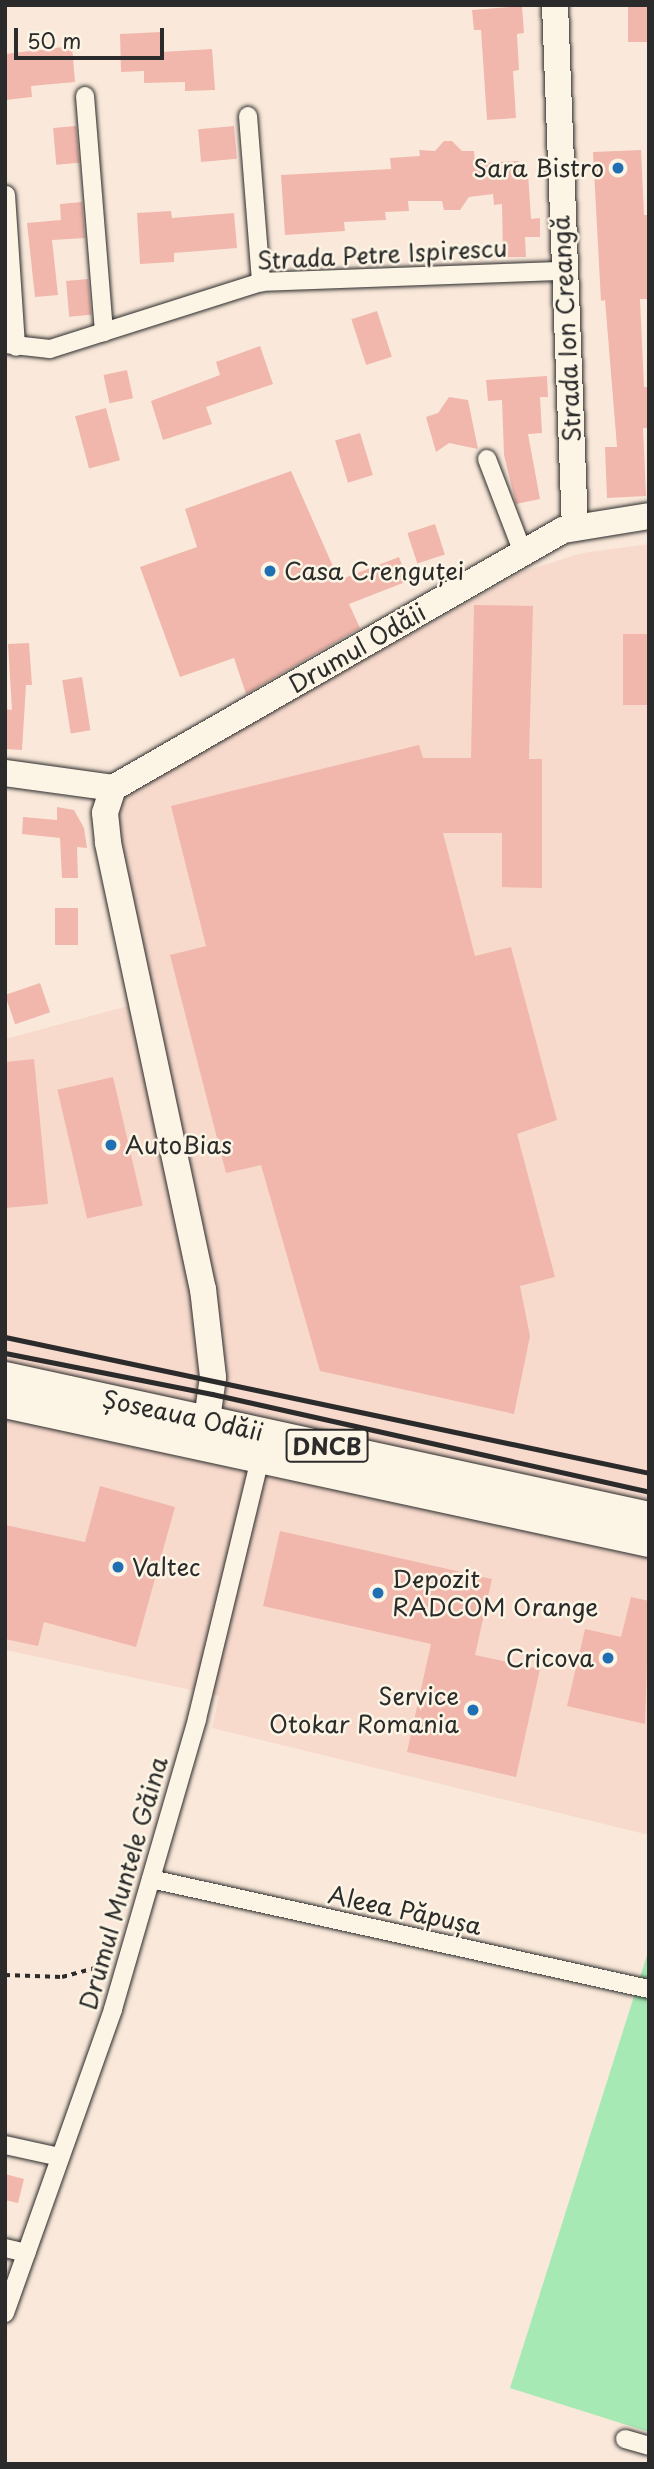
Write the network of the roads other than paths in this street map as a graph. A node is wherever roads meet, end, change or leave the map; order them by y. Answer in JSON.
{"nodes":[{"id":1,"x":555,"y":5,"type":"edge"},
{"id":2,"x":85,"y":96,"type":"dead end"},
{"id":3,"x":248,"y":116,"type":"dead end"},
{"id":4,"x":6,"y":195,"type":"edge"},
{"id":5,"x":563,"y":271,"type":"junction"},
{"id":6,"x":261,"y":282,"type":"junction"},
{"id":7,"x":104,"y":332,"type":"junction"},
{"id":8,"x":11,"y":346,"type":"edge"},
{"id":9,"x":487,"y":459,"type":"dead end"},
{"id":10,"x":649,"y":516,"type":"edge"},
{"id":11,"x":575,"y":527,"type":"junction"},
{"id":12,"x":523,"y":553,"type":"junction"},
{"id":13,"x":5,"y":773,"type":"edge"},
{"id":14,"x":113,"y":788,"type":"junction"},
{"id":15,"x":5,"y":1376,"type":"edge"},
{"id":16,"x":5,"y":1404,"type":"edge"},
{"id":17,"x":207,"y":1419,"type":"junction"},
{"id":18,"x":260,"y":1458,"type":"junction"},
{"id":19,"x":649,"y":1516,"type":"edge"},
{"id":20,"x":649,"y":1544,"type":"edge"},
{"id":21,"x":150,"y":1879,"type":"junction"},
{"id":22,"x":649,"y":1989,"type":"edge"},
{"id":23,"x":5,"y":2145,"type":"edge"},
{"id":24,"x":60,"y":2157,"type":"junction"},
{"id":25,"x":5,"y":2248,"type":"edge"},
{"id":26,"x":26,"y":2253,"type":"junction"},
{"id":27,"x":5,"y":2312,"type":"edge"},
{"id":28,"x":625,"y":2439,"type":"dead end"},
{"id":29,"x":649,"y":2446,"type":"edge"}],
"edges":[{"from":1,"to":5,"type":"street","name":"Strada Ion Creangă"},
{"from":2,"to":7,"type":"street"},
{"from":3,"to":6,"type":"street"},
{"from":4,"to":8,"type":"street"},
{"from":5,"to":6,"type":"street","name":"Strada Petre Ispirescu"},
{"from":5,"to":11,"type":"street","name":"Strada Ion Creangă"},
{"from":6,"to":7,"type":"street","name":"Strada Petre Ispirescu"},
{"from":7,"to":8,"type":"street","name":"Strada Petre Ispirescu"},
{"from":9,"to":12,"type":"street"},
{"from":10,"to":11,"type":"street","name":"Drumul Odăii"},
{"from":11,"to":12,"type":"street","name":"Drumul Odăii"},
{"from":12,"to":14,"type":"street","name":"Drumul Odăii"},
{"from":13,"to":14,"type":"street"},
{"from":14,"to":17,"type":"street"},
{"from":15,"to":17,"type":"main road","name":"Șoseaua Odăii","number":"DNCB"},
{"from":16,"to":18,"type":"main road","name":"Șoseaua Odăii","number":"DNCB"},
{"from":17,"to":19,"type":"main road","name":"Șoseaua Odăii","number":"DNCB"},
{"from":18,"to":20,"type":"main road","name":"Șoseaua Odăii","number":"DNCB"},
{"from":18,"to":21,"type":"street","name":"Drumul Muntele Găina"},
{"from":21,"to":22,"type":"street","name":"Aleea Păpușa"},
{"from":21,"to":24,"type":"street","name":"Drumul Muntele Găina"},
{"from":23,"to":24,"type":"street"},
{"from":24,"to":26,"type":"street","name":"Drumul Muntele Găina"},
{"from":25,"to":26,"type":"street"},
{"from":26,"to":27,"type":"street","name":"Drumul Muntele Găina"},
{"from":28,"to":29,"type":"street"}]}
